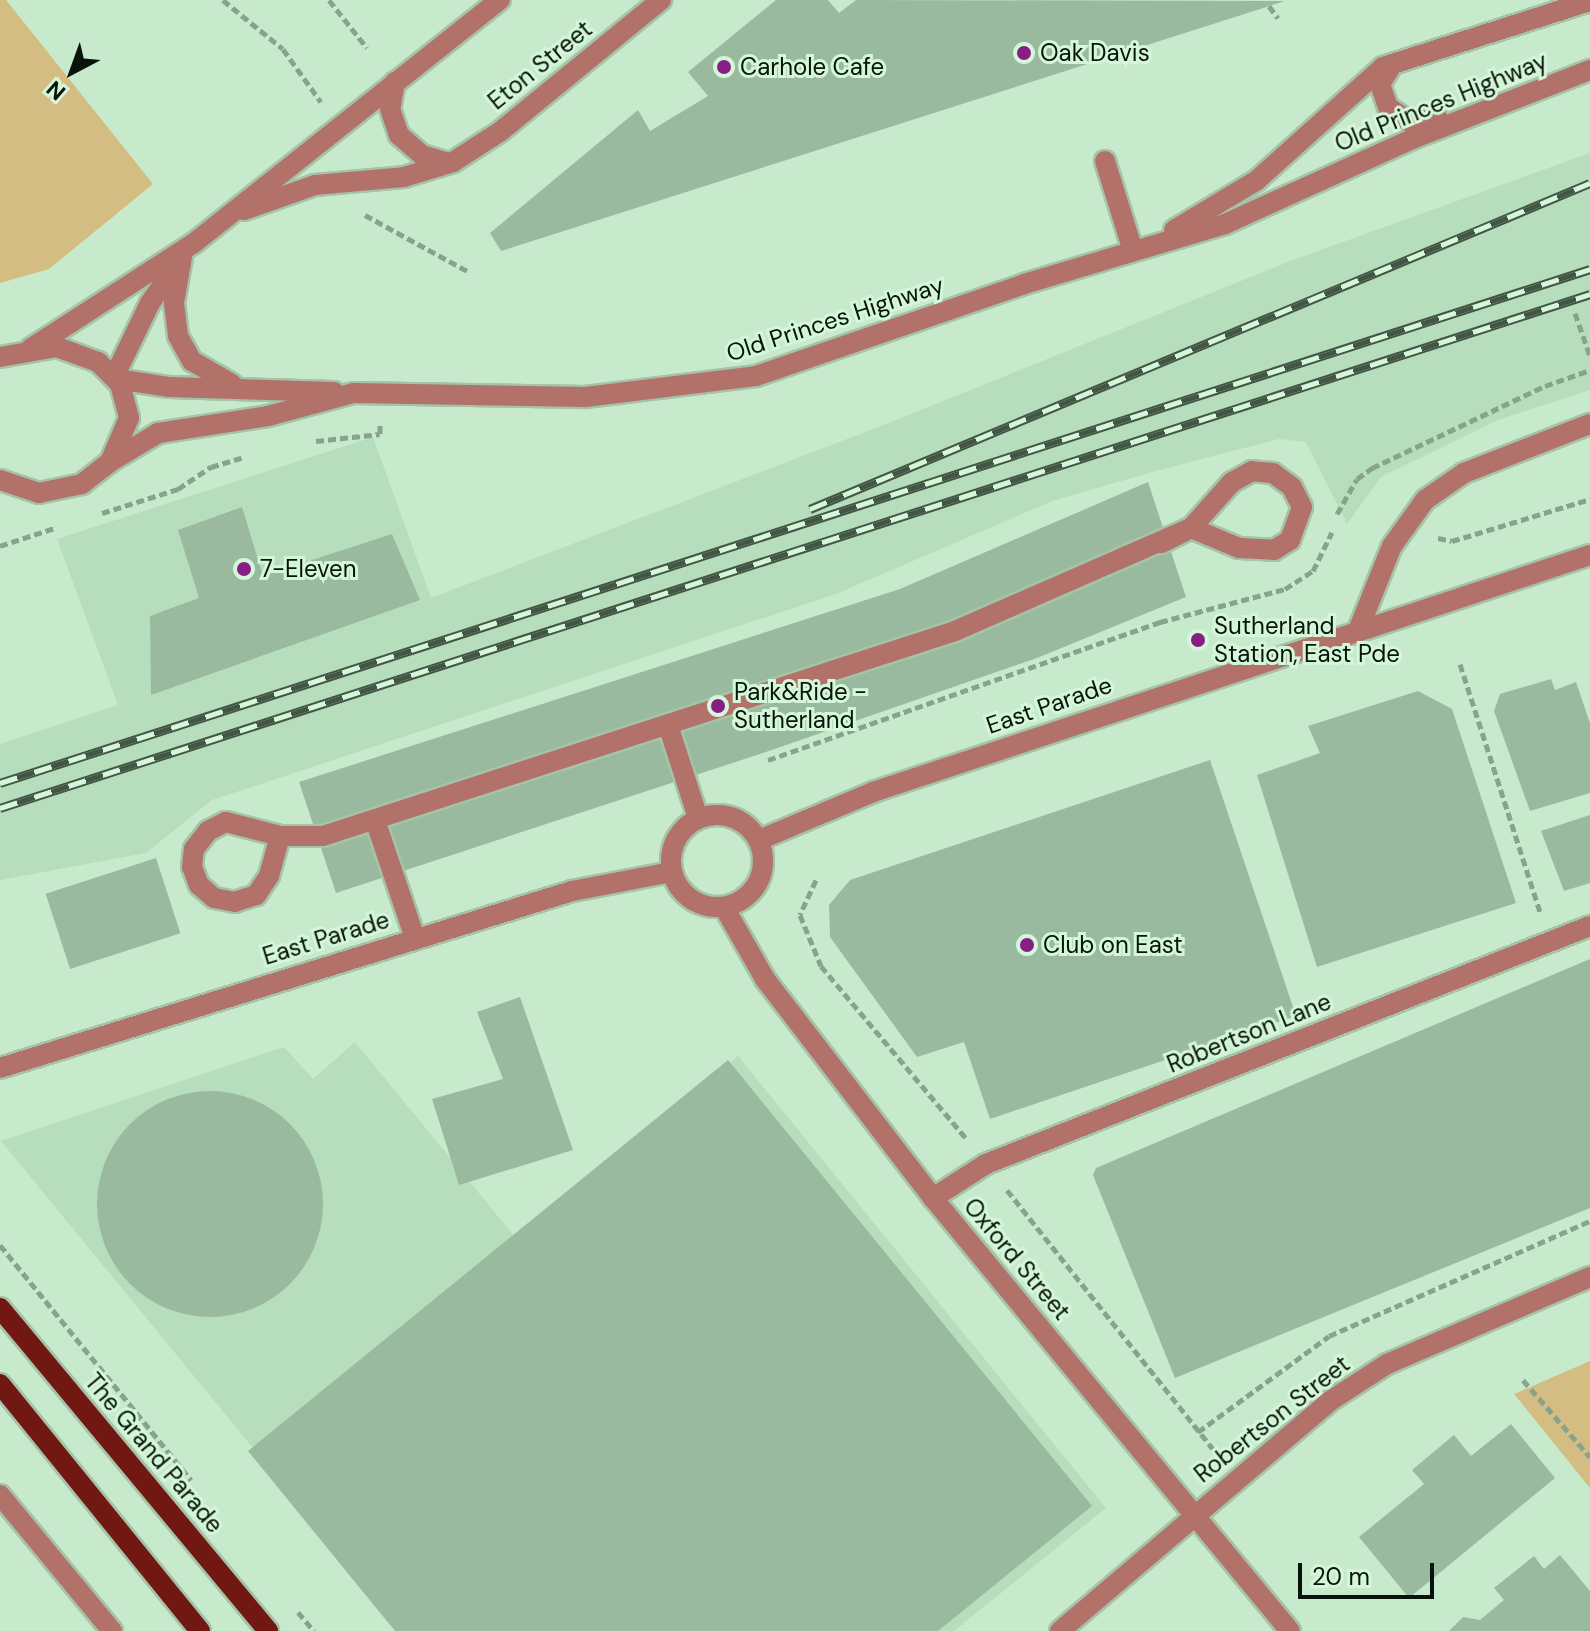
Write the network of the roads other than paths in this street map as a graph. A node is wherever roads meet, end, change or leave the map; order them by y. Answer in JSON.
{"nodes":[{"id":1,"x":500,"y":0,"type":"edge"},
{"id":2,"x":661,"y":0,"type":"edge"},
{"id":3,"x":1590,"y":1,"type":"edge"},
{"id":4,"x":1403,"y":60,"type":"junction"},
{"id":5,"x":1590,"y":70,"type":"edge"},
{"id":6,"x":1590,"y":79,"type":"edge"},
{"id":7,"x":395,"y":82,"type":"junction"},
{"id":8,"x":1503,"y":102,"type":"junction"},
{"id":9,"x":1105,"y":161,"type":"dead end"},
{"id":10,"x":449,"y":163,"type":"junction"},
{"id":11,"x":227,"y":217,"type":"junction"},
{"id":12,"x":188,"y":250,"type":"junction"},
{"id":13,"x":1133,"y":251,"type":"junction"},
{"id":14,"x":12,"y":353,"type":"edge"},
{"id":15,"x":116,"y":377,"type":"junction"},
{"id":16,"x":254,"y":387,"type":"junction"},
{"id":17,"x":354,"y":393,"type":"junction"},
{"id":18,"x":1590,"y":424,"type":"edge"},
{"id":19,"x":110,"y":462,"type":"junction"},
{"id":20,"x":0,"y":480,"type":"edge"},
{"id":21,"x":26,"y":491,"type":"junction"},
{"id":22,"x":0,"y":499,"type":"edge"},
{"id":23,"x":1191,"y":528,"type":"junction"},
{"id":24,"x":1590,"y":555,"type":"edge"},
{"id":25,"x":1359,"y":628,"type":"junction"},
{"id":26,"x":668,"y":725,"type":"junction"},
{"id":27,"x":698,"y":818,"type":"junction"},
{"id":28,"x":375,"y":820,"type":"junction"},
{"id":29,"x":280,"y":836,"type":"junction"},
{"id":30,"x":759,"y":840,"type":"junction"},
{"id":31,"x":672,"y":872,"type":"junction"},
{"id":32,"x":724,"y":907,"type":"junction"},
{"id":33,"x":1590,"y":926,"type":"edge"},
{"id":34,"x":415,"y":938,"type":"junction"},
{"id":35,"x":0,"y":1068,"type":"edge"},
{"id":36,"x":933,"y":1198,"type":"junction"},
{"id":37,"x":1590,"y":1277,"type":"edge"},
{"id":38,"x":0,"y":1308,"type":"edge"},
{"id":39,"x":0,"y":1384,"type":"edge"},
{"id":40,"x":0,"y":1495,"type":"edge"},
{"id":41,"x":1193,"y":1514,"type":"junction"},
{"id":42,"x":112,"y":1631,"type":"edge"},
{"id":43,"x":200,"y":1631,"type":"edge"},
{"id":44,"x":268,"y":1631,"type":"edge"},
{"id":45,"x":1060,"y":1631,"type":"edge"},
{"id":46,"x":1290,"y":1631,"type":"edge"}],
"edges":[{"from":1,"to":7,"type":"street","name":"Eton Street"},
{"from":2,"to":10,"type":"street","name":"Eton Street"},
{"from":3,"to":4,"type":"street","name":"Old Princes Highway"},
{"from":4,"to":8,"type":"street"},
{"from":4,"to":13,"type":"street","name":"Old Princes Highway"},
{"from":5,"to":8,"type":"street","name":"Old Princes Highway"},
{"from":6,"to":8,"type":"street"},
{"from":7,"to":10,"type":"street"},
{"from":7,"to":11,"type":"street","name":"Eton Street"},
{"from":8,"to":13,"type":"street","name":"Old Princes Highway"},
{"from":9,"to":13,"type":"street"},
{"from":10,"to":11,"type":"street","name":"Eton Street"},
{"from":11,"to":12,"type":"street","name":"Eton Street"},
{"from":12,"to":14,"type":"street","name":"Eton Street"},
{"from":12,"to":15,"type":"street","name":"Eton Street"},
{"from":12,"to":16,"type":"street"},
{"from":13,"to":17,"type":"street","name":"Old Princes Highway"},
{"from":14,"to":15,"type":"street","name":"Old Princes Highway"},
{"from":15,"to":16,"type":"street","name":"Old Princes Highway"},
{"from":15,"to":19,"type":"street"},
{"from":16,"to":17,"type":"street","name":"Old Princes Highway"},
{"from":17,"to":19,"type":"street","name":"Old Princes Highway"},
{"from":18,"to":25,"type":"street"},
{"from":19,"to":21,"type":"street","name":"Old Princes Highway"},
{"from":20,"to":21,"type":"street"},
{"from":21,"to":22,"type":"street","name":"Old Princes Highway"},
{"from":23,"to":23,"type":"street"},
{"from":23,"to":26,"type":"street"},
{"from":24,"to":25,"type":"street","name":"East Parade"},
{"from":25,"to":30,"type":"street","name":"East Parade"},
{"from":26,"to":27,"type":"street"},
{"from":26,"to":28,"type":"street"},
{"from":27,"to":30,"type":"street"},
{"from":27,"to":31,"type":"street"},
{"from":28,"to":29,"type":"street"},
{"from":28,"to":34,"type":"street"},
{"from":29,"to":29,"type":"street"},
{"from":30,"to":32,"type":"street"},
{"from":31,"to":32,"type":"street"},
{"from":31,"to":34,"type":"street","name":"East Parade"},
{"from":32,"to":36,"type":"street","name":"Oxford Street"},
{"from":33,"to":36,"type":"street","name":"Robertson Lane"},
{"from":34,"to":35,"type":"street","name":"East Parade"},
{"from":36,"to":41,"type":"street","name":"Oxford Street"},
{"from":37,"to":41,"type":"street","name":"Robertson Street"},
{"from":38,"to":44,"type":"main road","name":"The Grand Parade"},
{"from":39,"to":43,"type":"main road"},
{"from":40,"to":42,"type":"street"},
{"from":41,"to":45,"type":"street","name":"Robertson Street"},
{"from":41,"to":46,"type":"street","name":"Oxford Street"}]}
